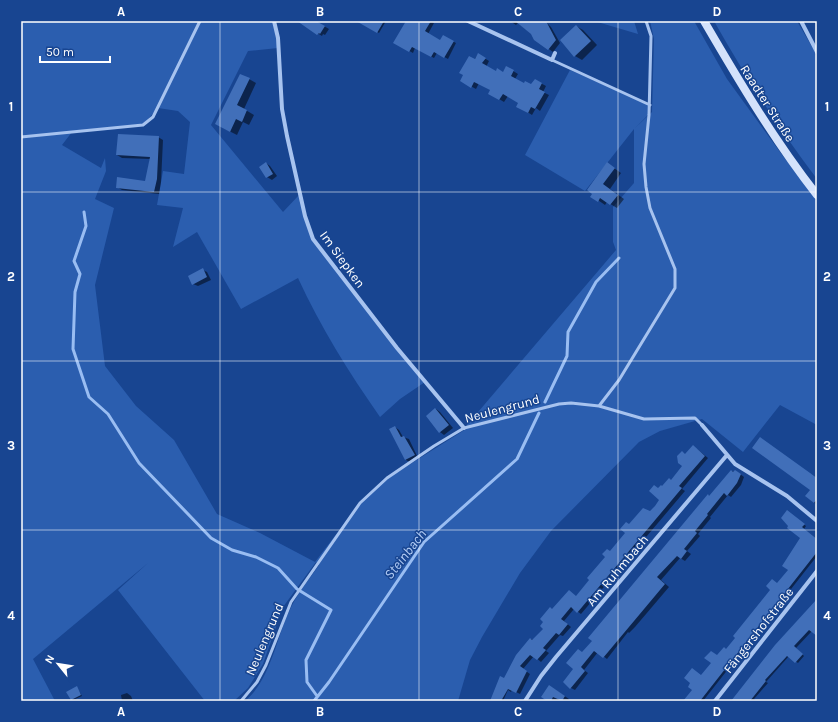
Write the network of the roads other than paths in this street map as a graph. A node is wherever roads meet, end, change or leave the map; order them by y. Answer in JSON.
{"nodes":[{"id":1,"x":200,"y":21,"type":"edge"},
{"id":2,"x":274,"y":21,"type":"edge"},
{"id":3,"x":468,"y":21,"type":"edge"},
{"id":4,"x":646,"y":21,"type":"edge"},
{"id":5,"x":704,"y":21,"type":"edge"},
{"id":6,"x":801,"y":21,"type":"edge"},
{"id":7,"x":817,"y":52,"type":"edge"},
{"id":8,"x":555,"y":53,"type":"dead end"},
{"id":9,"x":552,"y":60,"type":"junction"},
{"id":10,"x":650,"y":105,"type":"junction"},
{"id":11,"x":21,"y":137,"type":"edge"},
{"id":12,"x":817,"y":195,"type":"edge"},
{"id":13,"x":599,"y":406,"type":"junction"},
{"id":14,"x":702,"y":424,"type":"joint"},
{"id":15,"x":464,"y":428,"type":"junction"},
{"id":16,"x":727,"y":455,"type":"junction"},
{"id":17,"x":817,"y":521,"type":"edge"},
{"id":18,"x":817,"y":571,"type":"edge"},
{"id":19,"x":241,"y":701,"type":"edge"},
{"id":20,"x":525,"y":701,"type":"edge"},
{"id":21,"x":715,"y":701,"type":"edge"}],
"edges":[{"from":1,"to":11,"type":"lane"},
{"from":2,"to":15,"type":"street","name":"Im Siepken"},
{"from":3,"to":9,"type":"street"},
{"from":4,"to":10,"type":"lane"},
{"from":5,"to":12,"type":"main road","name":"Raadter Straße"},
{"from":6,"to":7,"type":"street"},
{"from":8,"to":9,"type":"street"},
{"from":9,"to":10,"type":"lane"},
{"from":10,"to":13,"type":"lane"},
{"from":13,"to":14,"type":"lane","name":"Neulengrund"},
{"from":13,"to":15,"type":"lane","name":"Neulengrund"},
{"from":14,"to":16,"type":"street","name":"Neulengrund"},
{"from":15,"to":19,"type":"lane","name":"Neulengrund"},
{"from":16,"to":17,"type":"street","name":"Neulengrund"},
{"from":16,"to":20,"type":"street","name":"Am Ruhmbach"},
{"from":18,"to":21,"type":"street","name":"Fängershofstraße"}]}
